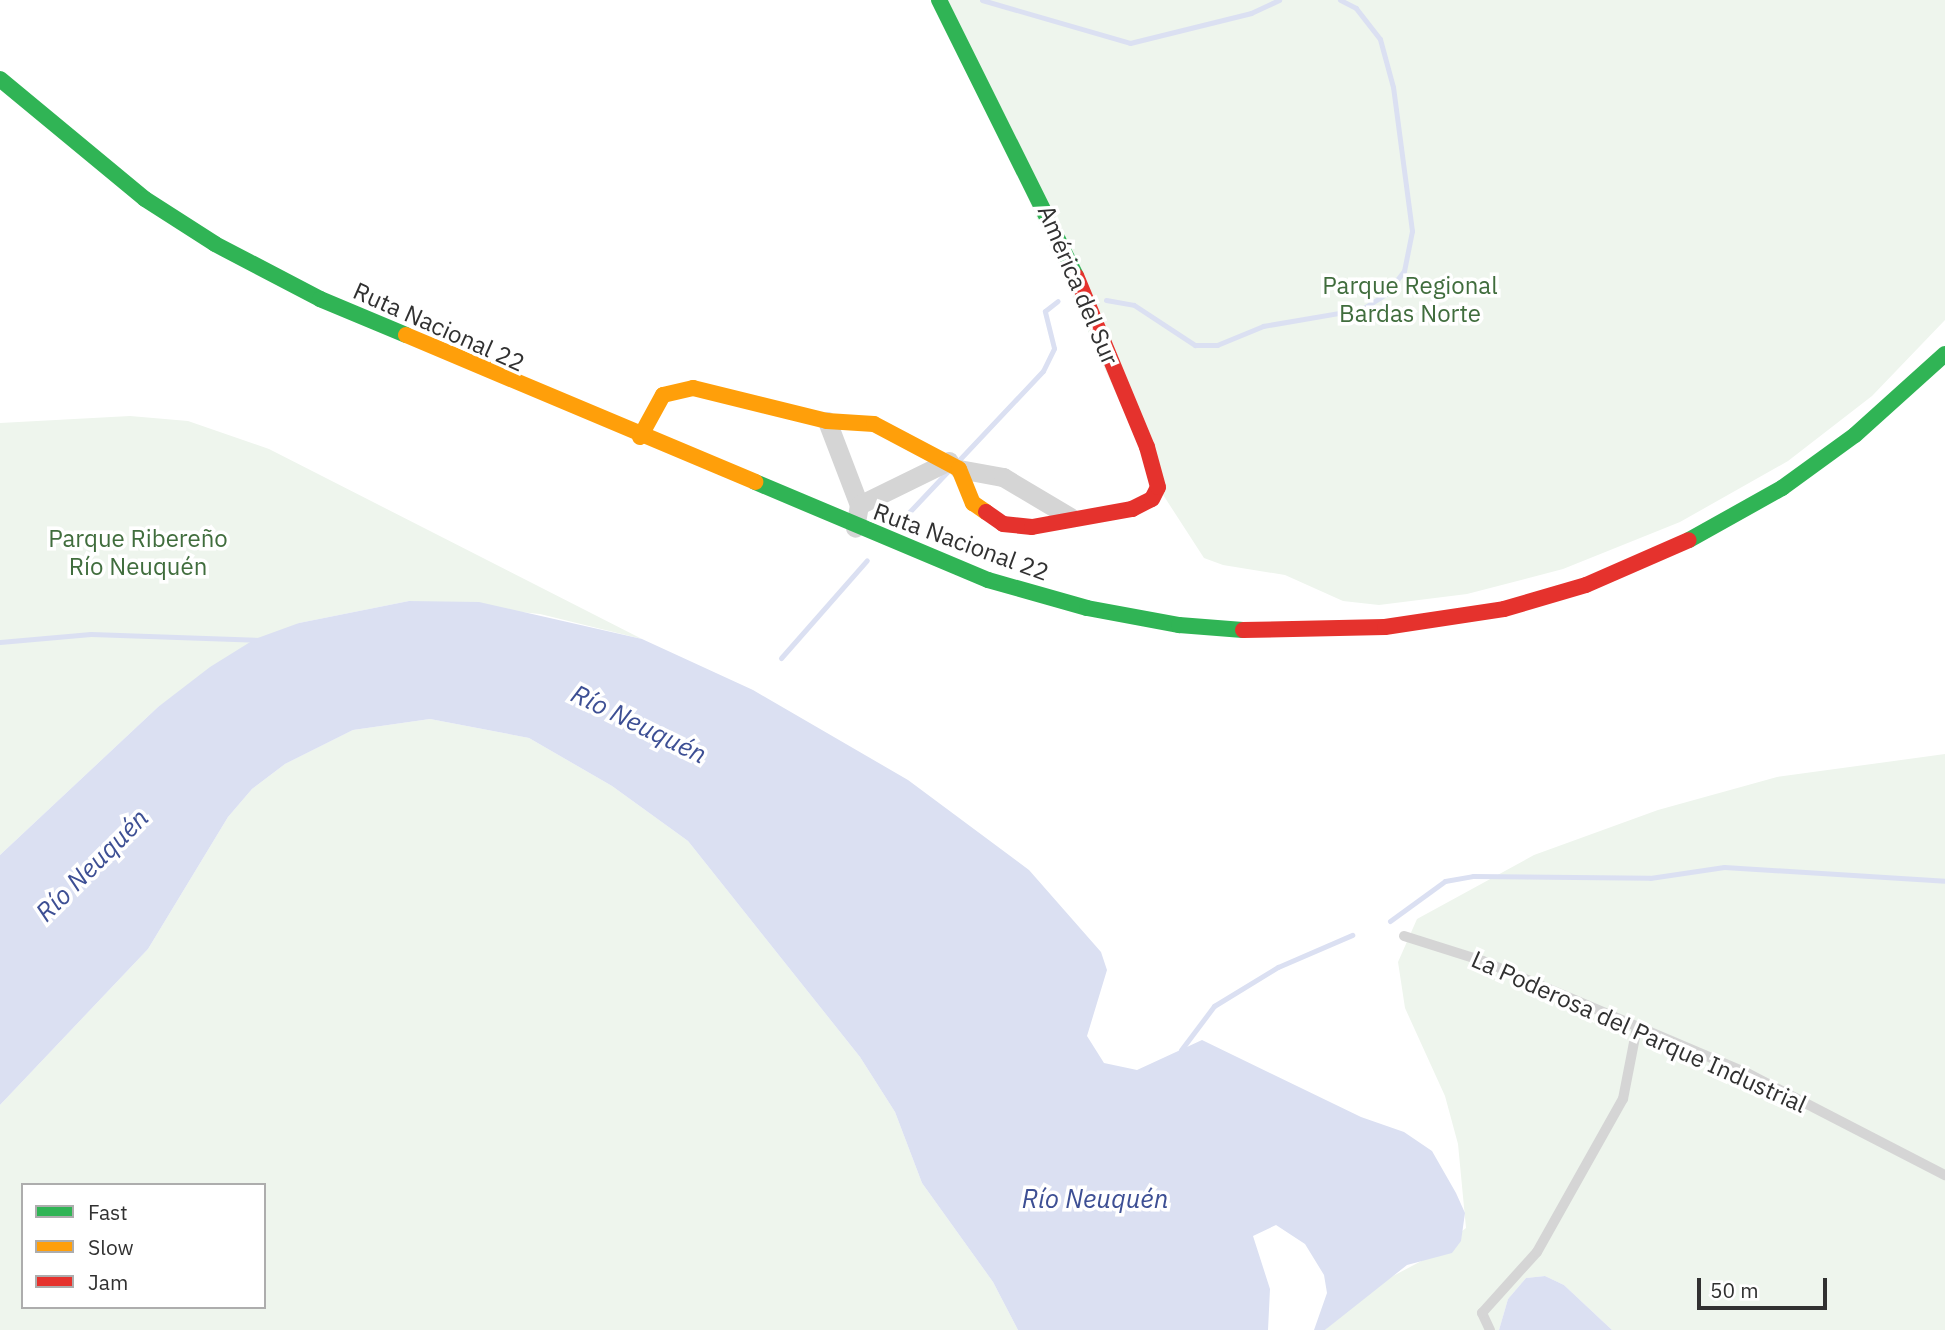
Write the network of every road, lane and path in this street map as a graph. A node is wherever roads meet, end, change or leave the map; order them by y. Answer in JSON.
{"nodes":[{"id":1,"x":940,"y":0,"type":"edge"},
{"id":2,"x":0,"y":79,"type":"edge"},
{"id":3,"x":1945,"y":354,"type":"edge"},
{"id":4,"x":827,"y":421,"type":"junction"},
{"id":5,"x":640,"y":437,"type":"junction"},
{"id":6,"x":954,"y":465,"type":"junction"},
{"id":7,"x":859,"y":505,"type":"junction"},
{"id":8,"x":1070,"y":517,"type":"junction"},
{"id":9,"x":855,"y":528,"type":"junction"},
{"id":10,"x":1404,"y":936,"type":"dead end"},
{"id":11,"x":1637,"y":1027,"type":"junction"},
{"id":12,"x":1945,"y":1175,"type":"edge"},
{"id":13,"x":1490,"y":1330,"type":"edge"}],
"edges":[{"from":1,"to":8,"type":"main road","name":"América del Sur"},
{"from":2,"to":5,"type":"main road","name":"Ruta Nacional 22"},
{"from":3,"to":9,"type":"main road","name":"Ruta Nacional 22"},
{"from":4,"to":5,"type":"main road"},
{"from":4,"to":6,"type":"main road"},
{"from":4,"to":7,"type":"street"},
{"from":5,"to":9,"type":"main road","name":"Ruta Nacional 22"},
{"from":6,"to":7,"type":"street"},
{"from":6,"to":8,"type":"street"},
{"from":6,"to":8,"type":"main road","name":"América del Sur"},
{"from":7,"to":9,"type":"street"},
{"from":10,"to":11,"type":"lane","name":"La Poderosa del Parque Industrial"},
{"from":11,"to":12,"type":"lane","name":"La Poderosa del Parque Industrial"},
{"from":11,"to":13,"type":"lane"}]}
